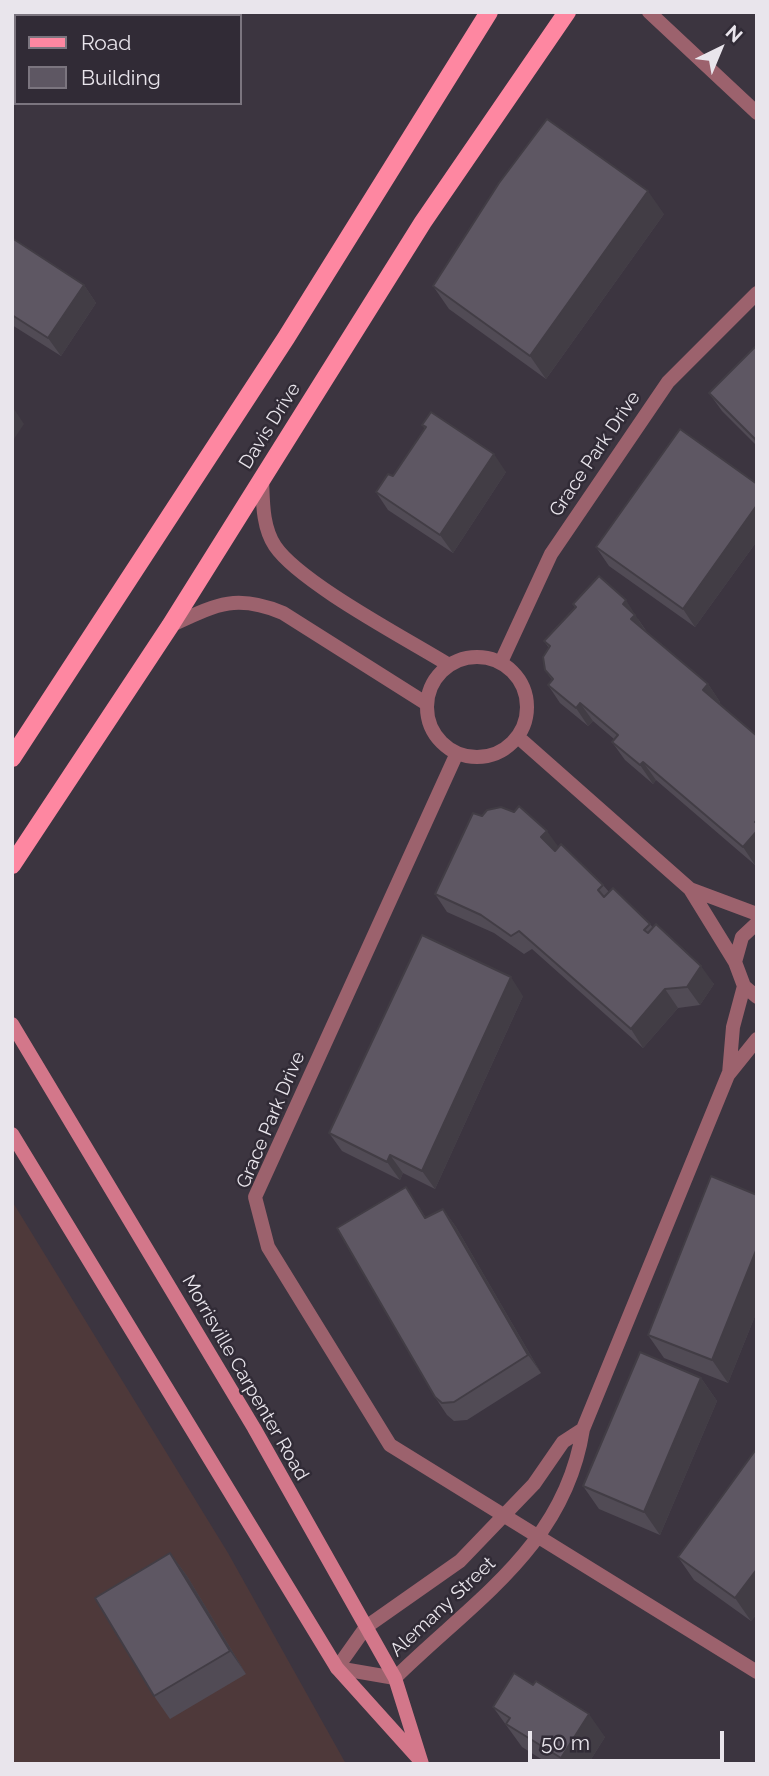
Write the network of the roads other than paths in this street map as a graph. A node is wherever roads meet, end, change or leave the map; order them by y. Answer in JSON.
{"nodes":[{"id":1,"x":489,"y":12,"type":"edge"},
{"id":2,"x":567,"y":12,"type":"edge"},
{"id":3,"x":649,"y":12,"type":"edge"},
{"id":4,"x":757,"y":113,"type":"edge"},
{"id":5,"x":757,"y":293,"type":"edge"},
{"id":6,"x":262,"y":478,"type":"junction"},
{"id":7,"x":170,"y":626,"type":"junction"},
{"id":8,"x":501,"y":662,"type":"junction"},
{"id":9,"x":449,"y":665,"type":"junction"},
{"id":10,"x":427,"y":704,"type":"junction"},
{"id":11,"x":518,"y":737,"type":"junction"},
{"id":12,"x":457,"y":753,"type":"junction"},
{"id":13,"x":12,"y":758,"type":"edge"},
{"id":14,"x":12,"y":865,"type":"edge"},
{"id":15,"x":690,"y":889,"type":"junction"},
{"id":16,"x":757,"y":914,"type":"edge"},
{"id":17,"x":757,"y":923,"type":"edge"},
{"id":18,"x":735,"y":962,"type":"junction"},
{"id":19,"x":744,"y":985,"type":"junction"},
{"id":20,"x":757,"y":997,"type":"edge"},
{"id":21,"x":12,"y":1024,"type":"edge"},
{"id":22,"x":757,"y":1039,"type":"edge"},
{"id":23,"x":728,"y":1075,"type":"junction"},
{"id":24,"x":12,"y":1134,"type":"edge"},
{"id":25,"x":583,"y":1429,"type":"junction"},
{"id":26,"x":505,"y":1516,"type":"junction"},
{"id":27,"x":541,"y":1537,"type":"junction"},
{"id":28,"x":366,"y":1627,"type":"junction"},
{"id":29,"x":337,"y":1668,"type":"junction"},
{"id":30,"x":757,"y":1672,"type":"edge"},
{"id":31,"x":396,"y":1678,"type":"junction"},
{"id":32,"x":422,"y":1763,"type":"edge"}],
"edges":[{"from":1,"to":13,"type":"main road","name":"Davis Drive"},
{"from":2,"to":6,"type":"main road","name":"Davis Drive"},
{"from":3,"to":4,"type":"street"},
{"from":5,"to":8,"type":"street","name":"Grace Park Drive"},
{"from":6,"to":7,"type":"main road","name":"Davis Drive"},
{"from":6,"to":9,"type":"street"},
{"from":7,"to":10,"type":"street"},
{"from":7,"to":14,"type":"main road","name":"Davis Drive"},
{"from":8,"to":9,"type":"street"},
{"from":8,"to":11,"type":"street"},
{"from":9,"to":10,"type":"street"},
{"from":10,"to":12,"type":"street"},
{"from":11,"to":12,"type":"street"},
{"from":11,"to":15,"type":"street"},
{"from":12,"to":26,"type":"street","name":"Grace Park Drive"},
{"from":15,"to":16,"type":"street"},
{"from":15,"to":18,"type":"street"},
{"from":17,"to":18,"type":"street"},
{"from":18,"to":19,"type":"street"},
{"from":19,"to":20,"type":"street"},
{"from":19,"to":23,"type":"street","name":"Alemany Street"},
{"from":21,"to":28,"type":"main road","name":"Morrisville Carpenter Road"},
{"from":22,"to":23,"type":"street","name":"Alemany Street"},
{"from":23,"to":25,"type":"street","name":"Alemany Street"},
{"from":24,"to":29,"type":"main road","name":"Morrisville Carpenter Road"},
{"from":25,"to":26,"type":"street","name":"Alemany Street"},
{"from":25,"to":27,"type":"street","name":"Alemany Street"},
{"from":26,"to":27,"type":"street"},
{"from":26,"to":28,"type":"street","name":"Alemany Street"},
{"from":27,"to":30,"type":"street"},
{"from":27,"to":31,"type":"street","name":"Alemany Street"},
{"from":28,"to":29,"type":"street","name":"Alemany Street"},
{"from":28,"to":31,"type":"main road","name":"Morrisville Carpenter Road"},
{"from":29,"to":31,"type":"street","name":"Alemany Street"},
{"from":29,"to":32,"type":"main road","name":"Morrisville Carpenter Road"},
{"from":31,"to":32,"type":"main road","name":"Morrisville Carpenter Road"}]}
